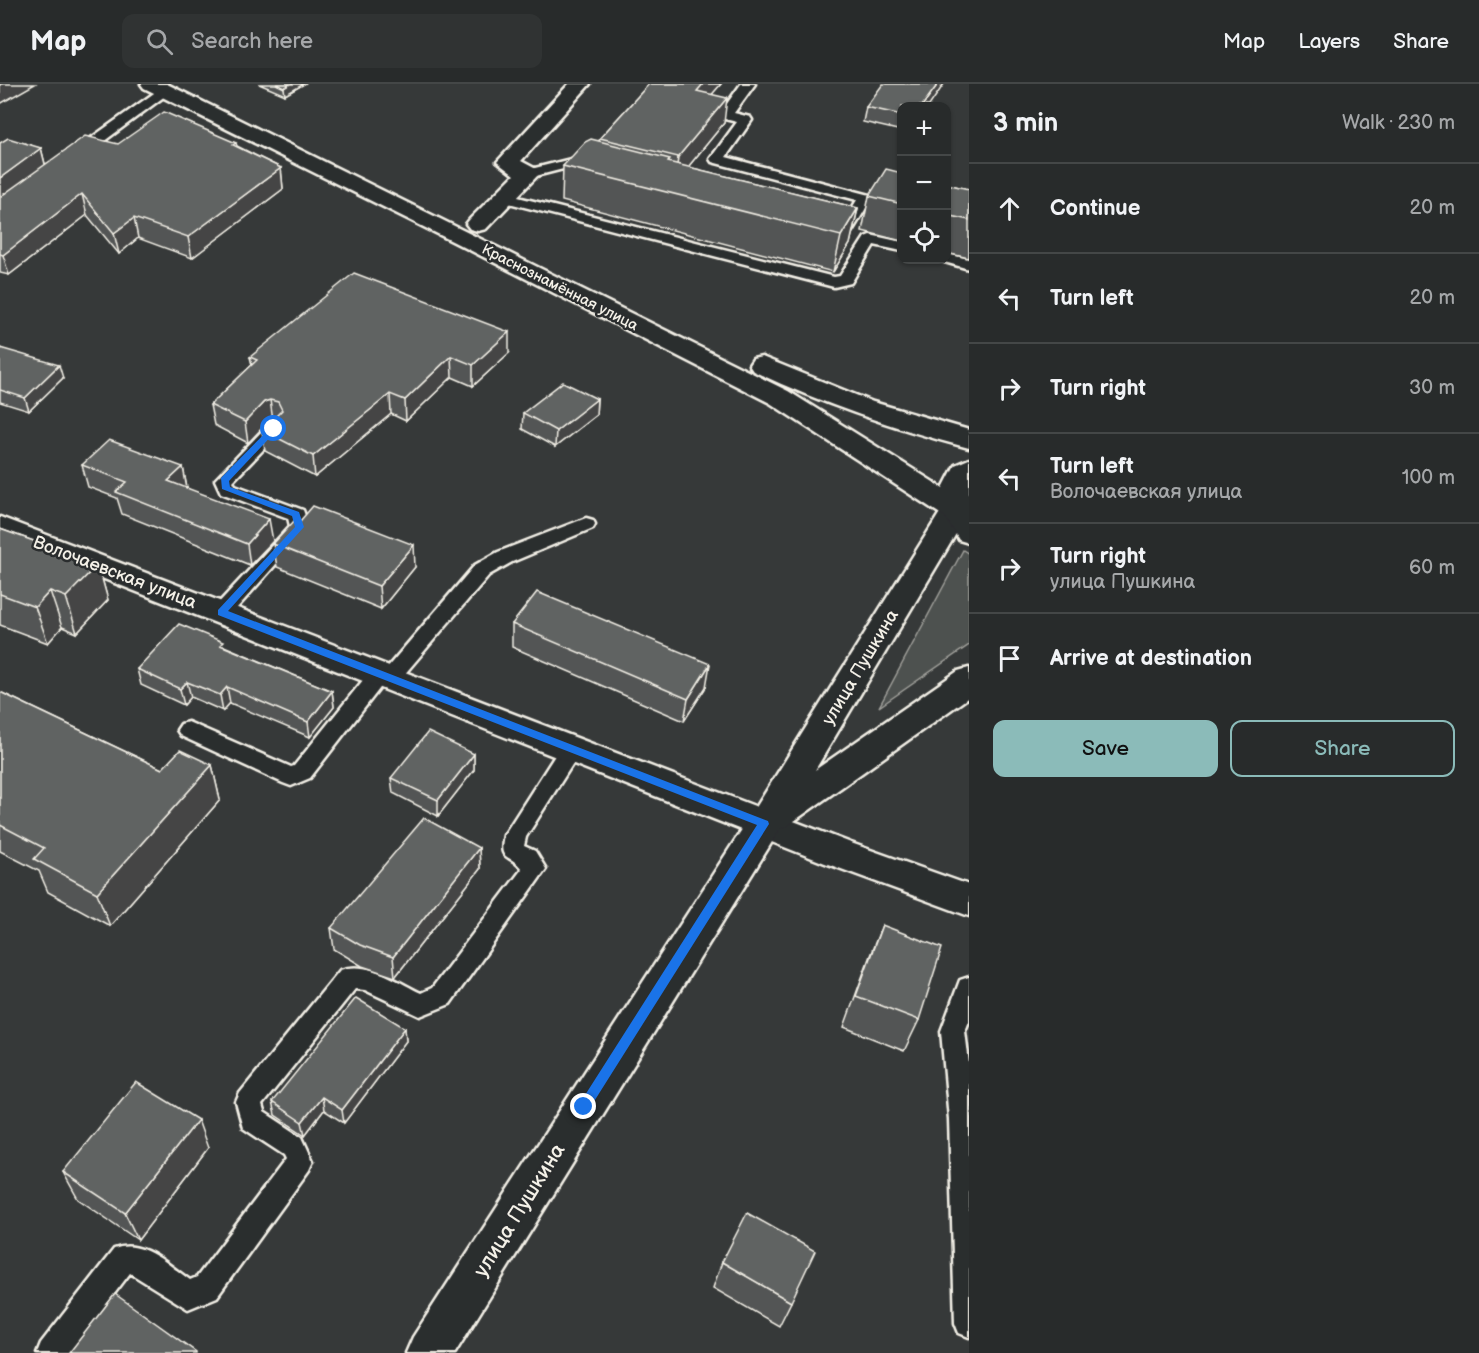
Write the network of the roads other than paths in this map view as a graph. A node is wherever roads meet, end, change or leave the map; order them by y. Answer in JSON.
{"nodes":[{"id":1,"x":580,"y":84,"type":"edge"},
{"id":2,"x":748,"y":84,"type":"edge"},
{"id":3,"x":167,"y":86,"type":"edge"},
{"id":4,"x":64,"y":165,"type":"edge"},
{"id":5,"x":605,"y":172,"type":"edge"},
{"id":6,"x":528,"y":174,"type":"junction"},
{"id":7,"x":506,"y":198,"type":"junction"},
{"id":8,"x":478,"y":225,"type":"junction"},
{"id":9,"x":825,"y":228,"type":"edge"},
{"id":10,"x":897,"y":246,"type":"edge"},
{"id":11,"x":951,"y":259,"type":"edge"},
{"id":12,"x":969,"y":264,"type":"edge"},
{"id":13,"x":274,"y":429,"type":"edge"},
{"id":14,"x":969,"y":439,"type":"edge"},
{"id":15,"x":969,"y":468,"type":"edge"},
{"id":16,"x":962,"y":521,"type":"edge"},
{"id":17,"x":586,"y":524,"type":"dead end"},
{"id":18,"x":0,"y":527,"type":"edge"},
{"id":19,"x":221,"y":613,"type":"junction"},
{"id":20,"x":384,"y":676,"type":"junction"},
{"id":21,"x":969,"y":680,"type":"edge"},
{"id":22,"x":188,"y":730,"type":"dead end"},
{"id":23,"x":570,"y":749,"type":"junction"},
{"id":24,"x":764,"y":824,"type":"junction"},
{"id":25,"x":969,"y":901,"type":"edge"},
{"id":26,"x":969,"y":988,"type":"edge"},
{"id":27,"x":969,"y":1323,"type":"edge"},
{"id":28,"x":51,"y":1353,"type":"edge"},
{"id":29,"x":429,"y":1353,"type":"edge"}],
"edges":[{"from":1,"to":6,"type":"main road"},
{"from":2,"to":9,"type":"lane"},
{"from":3,"to":4,"type":"lane"},
{"from":3,"to":8,"type":"main road","name":"Краснознамённая улица"},
{"from":3,"to":16,"type":"main road","name":"Краснознамённая улица"},
{"from":5,"to":6,"type":"lane"},
{"from":6,"to":7,"type":"main road"},
{"from":7,"to":8,"type":"main road"},
{"from":7,"to":10,"type":"lane"},
{"from":8,"to":14,"type":"main road","name":"Краснознамённая улица"},
{"from":11,"to":12,"type":"lane"},
{"from":13,"to":19,"type":"lane"},
{"from":15,"to":16,"type":"main road"},
{"from":16,"to":24,"type":"main road","name":"улица Пушкина"},
{"from":17,"to":20,"type":"lane"},
{"from":18,"to":19,"type":"main road","name":"Волочаевская улица"},
{"from":19,"to":20,"type":"main road","name":"Волочаевская улица"},
{"from":20,"to":22,"type":"lane"},
{"from":20,"to":23,"type":"main road","name":"Волочаевская улица"},
{"from":21,"to":24,"type":"main road","name":"улица Пушкина"},
{"from":23,"to":24,"type":"main road","name":"Волочаевская улица"},
{"from":23,"to":28,"type":"lane"},
{"from":24,"to":25,"type":"main road","name":"Волочаевская улица"},
{"from":24,"to":29,"type":"main road","name":"улица Пушкина"},
{"from":26,"to":27,"type":"lane"}]}
